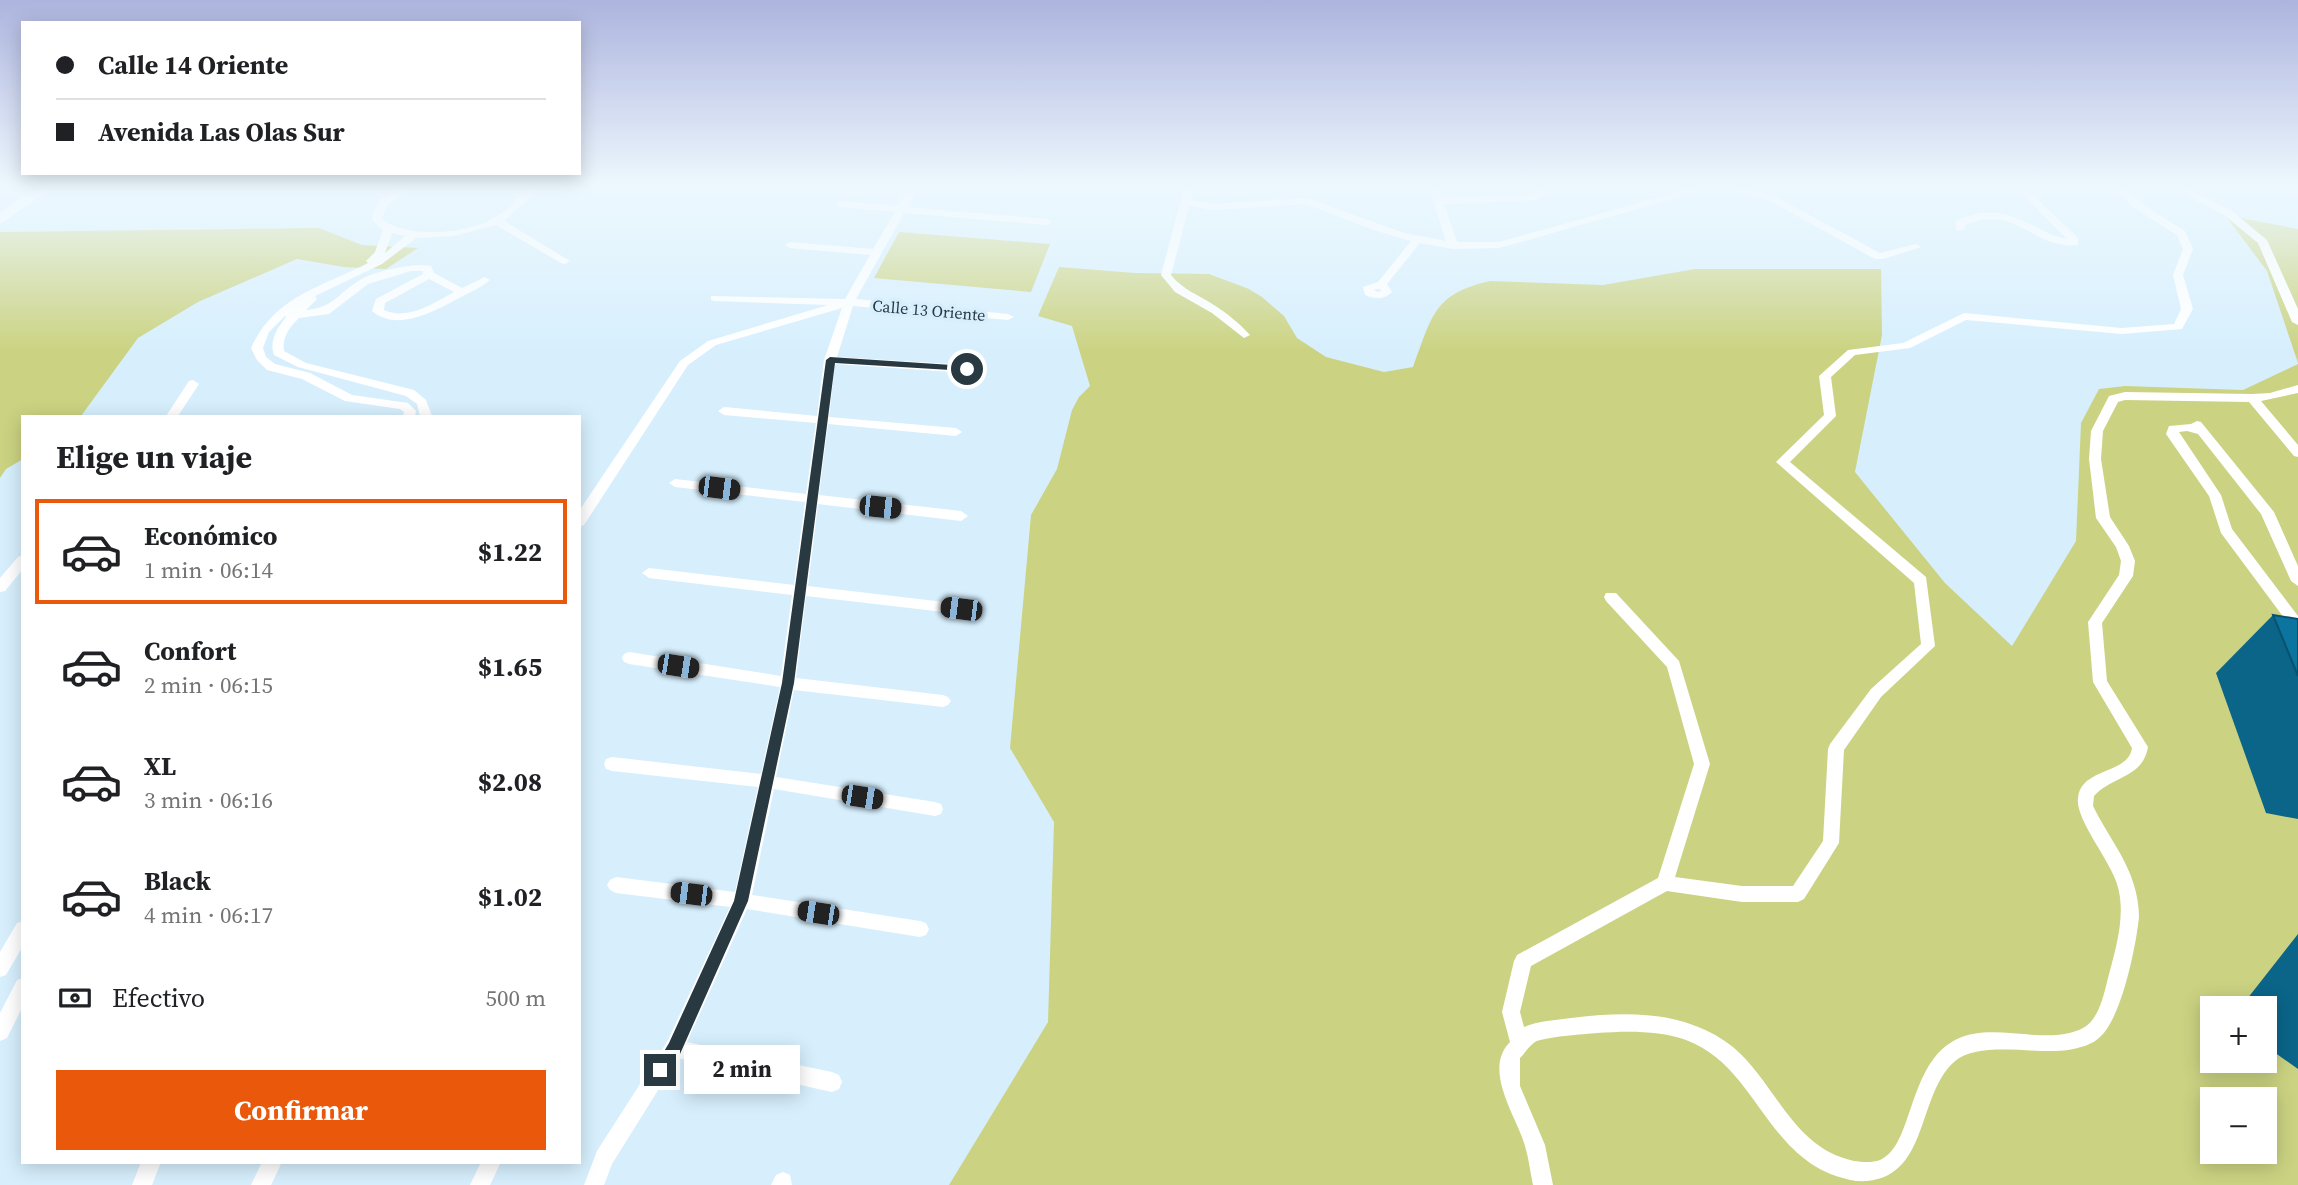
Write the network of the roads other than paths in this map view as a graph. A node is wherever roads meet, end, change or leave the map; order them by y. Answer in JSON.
{"nodes":[{"id":1,"x":384,"y":240,"type":"edge"},
{"id":2,"x":406,"y":240,"type":"edge"},
{"id":3,"x":530,"y":240,"type":"edge"},
{"id":4,"x":885,"y":240,"type":"edge"},
{"id":5,"x":1176,"y":240,"type":"edge"},
{"id":6,"x":1451,"y":240,"type":"edge"},
{"id":7,"x":1516,"y":240,"type":"edge"},
{"id":8,"x":1848,"y":240,"type":"edge"},
{"id":9,"x":2054,"y":240,"type":"edge"},
{"id":10,"x":2074,"y":240,"type":"edge"},
{"id":11,"x":2184,"y":240,"type":"edge"},
{"id":12,"x":2261,"y":240,"type":"edge"},
{"id":13,"x":1416,"y":241,"type":"joint"},
{"id":14,"x":790,"y":245,"type":"dead end"},
{"id":15,"x":1453,"y":246,"type":"junction"},
{"id":16,"x":1916,"y":247,"type":"dead end"},
{"id":17,"x":878,"y":253,"type":"junction"},
{"id":18,"x":565,"y":261,"type":"dead end"},
{"id":19,"x":364,"y":269,"type":"junction"},
{"id":20,"x":429,"y":275,"type":"junction"},
{"id":21,"x":485,"y":280,"type":"dead end"},
{"id":22,"x":1381,"y":285,"type":"dead end"},
{"id":23,"x":460,"y":291,"type":"junction"},
{"id":24,"x":318,"y":293,"type":"junction"},
{"id":25,"x":715,"y":298,"type":"dead end"},
{"id":26,"x":849,"y":303,"type":"junction"},
{"id":27,"x":275,"y":315,"type":"junction"},
{"id":28,"x":296,"y":316,"type":"junction"},
{"id":29,"x":1008,"y":317,"type":"dead end"},
{"id":30,"x":2298,"y":322,"type":"edge"},
{"id":31,"x":1244,"y":335,"type":"dead end"},
{"id":32,"x":830,"y":360,"type":"junction"},
{"id":33,"x":967,"y":369,"type":"dead end"},
{"id":34,"x":193,"y":384,"type":"dead end"},
{"id":35,"x":2298,"y":389,"type":"edge"},
{"id":36,"x":2252,"y":398,"type":"junction"},
{"id":37,"x":724,"y":411,"type":"dead end"},
{"id":38,"x":173,"y":415,"type":"edge"},
{"id":39,"x":409,"y":415,"type":"edge"},
{"id":40,"x":426,"y":415,"type":"edge"},
{"id":41,"x":822,"y":418,"type":"junction"},
{"id":42,"x":2192,"y":419,"type":"dead end"},
{"id":43,"x":2201,"y":431,"type":"junction"},
{"id":44,"x":956,"y":432,"type":"dead end"},
{"id":45,"x":2298,"y":453,"type":"edge"},
{"id":46,"x":675,"y":483,"type":"dead end"},
{"id":47,"x":811,"y":499,"type":"junction"},
{"id":48,"x":961,"y":516,"type":"dead end"},
{"id":49,"x":581,"y":519,"type":"edge"},
{"id":50,"x":21,"y":562,"type":"edge"},
{"id":51,"x":649,"y":573,"type":"dead end"},
{"id":52,"x":2298,"y":581,"type":"edge"},
{"id":53,"x":0,"y":587,"type":"edge"},
{"id":54,"x":800,"y":590,"type":"junction"},
{"id":55,"x":1611,"y":597,"type":"dead end"},
{"id":56,"x":961,"y":609,"type":"dead end"},
{"id":57,"x":2298,"y":626,"type":"edge"},
{"id":58,"x":629,"y":658,"type":"dead end"},
{"id":59,"x":788,"y":683,"type":"junction"},
{"id":60,"x":943,"y":701,"type":"dead end"},
{"id":61,"x":612,"y":764,"type":"dead end"},
{"id":62,"x":769,"y":782,"type":"junction"},
{"id":63,"x":935,"y":809,"type":"dead end"},
{"id":64,"x":1665,"y":883,"type":"junction"},
{"id":65,"x":616,"y":885,"type":"dead end"},
{"id":66,"x":741,"y":901,"type":"junction"},
{"id":67,"x":920,"y":929,"type":"dead end"},
{"id":68,"x":21,"y":932,"type":"edge"},
{"id":69,"x":0,"y":969,"type":"edge"},
{"id":70,"x":21,"y":990,"type":"edge"},
{"id":71,"x":0,"y":1032,"type":"edge"},
{"id":72,"x":1520,"y":1045,"type":"junction"},
{"id":73,"x":674,"y":1048,"type":"junction"},
{"id":74,"x":832,"y":1082,"type":"dead end"},
{"id":75,"x":150,"y":1164,"type":"edge"},
{"id":76,"x":271,"y":1164,"type":"edge"},
{"id":77,"x":490,"y":1164,"type":"edge"},
{"id":78,"x":142,"y":1185,"type":"edge"},
{"id":79,"x":261,"y":1185,"type":"edge"},
{"id":80,"x":480,"y":1185,"type":"edge"},
{"id":81,"x":594,"y":1185,"type":"edge"},
{"id":82,"x":1543,"y":1185,"type":"edge"}],
"edges":[{"from":1,"to":19,"type":"street"},
{"from":2,"to":19,"type":"street"},
{"from":3,"to":18,"type":"street"},
{"from":4,"to":17,"type":"street"},
{"from":5,"to":31,"type":"street"},
{"from":6,"to":15,"type":"street"},
{"from":7,"to":15,"type":"street"},
{"from":8,"to":16,"type":"street"},
{"from":9,"to":10,"type":"street"},
{"from":11,"to":64,"type":"street"},
{"from":12,"to":30,"type":"street"},
{"from":13,"to":15,"type":"street"},
{"from":13,"to":22,"type":"street"},
{"from":14,"to":17,"type":"street"},
{"from":17,"to":26,"type":"street"},
{"from":19,"to":24,"type":"street"},
{"from":20,"to":23,"type":"street"},
{"from":20,"to":23,"type":"street"},
{"from":20,"to":28,"type":"street"},
{"from":21,"to":23,"type":"street"},
{"from":24,"to":27,"type":"street"},
{"from":24,"to":28,"type":"street"},
{"from":25,"to":26,"type":"street","name":"Calle 13 Oriente"},
{"from":26,"to":29,"type":"street","name":"Calle 13 Oriente"},
{"from":26,"to":32,"type":"street"},
{"from":26,"to":49,"type":"street"},
{"from":27,"to":28,"type":"street"},
{"from":27,"to":39,"type":"street"},
{"from":28,"to":40,"type":"street"},
{"from":32,"to":33,"type":"street"},
{"from":32,"to":41,"type":"street"},
{"from":34,"to":38,"type":"street"},
{"from":35,"to":36,"type":"street"},
{"from":36,"to":45,"type":"street"},
{"from":36,"to":72,"type":"street"},
{"from":37,"to":41,"type":"street"},
{"from":41,"to":44,"type":"street"},
{"from":41,"to":47,"type":"street"},
{"from":42,"to":43,"type":"street"},
{"from":43,"to":52,"type":"street"},
{"from":43,"to":57,"type":"street"},
{"from":46,"to":47,"type":"street"},
{"from":47,"to":48,"type":"street"},
{"from":47,"to":54,"type":"street"},
{"from":50,"to":53,"type":"street"},
{"from":51,"to":54,"type":"street"},
{"from":54,"to":56,"type":"street"},
{"from":54,"to":59,"type":"street"},
{"from":55,"to":64,"type":"street"},
{"from":58,"to":59,"type":"street"},
{"from":59,"to":60,"type":"street"},
{"from":59,"to":62,"type":"street"},
{"from":61,"to":62,"type":"street"},
{"from":62,"to":63,"type":"street"},
{"from":62,"to":66,"type":"street"},
{"from":64,"to":72,"type":"street"},
{"from":65,"to":66,"type":"street"},
{"from":66,"to":67,"type":"street"},
{"from":66,"to":73,"type":"street"},
{"from":68,"to":69,"type":"street"},
{"from":70,"to":71,"type":"street"},
{"from":72,"to":82,"type":"street"},
{"from":73,"to":74,"type":"street"},
{"from":73,"to":81,"type":"street"},
{"from":75,"to":78,"type":"street"},
{"from":76,"to":79,"type":"street"},
{"from":77,"to":80,"type":"street"}]}
